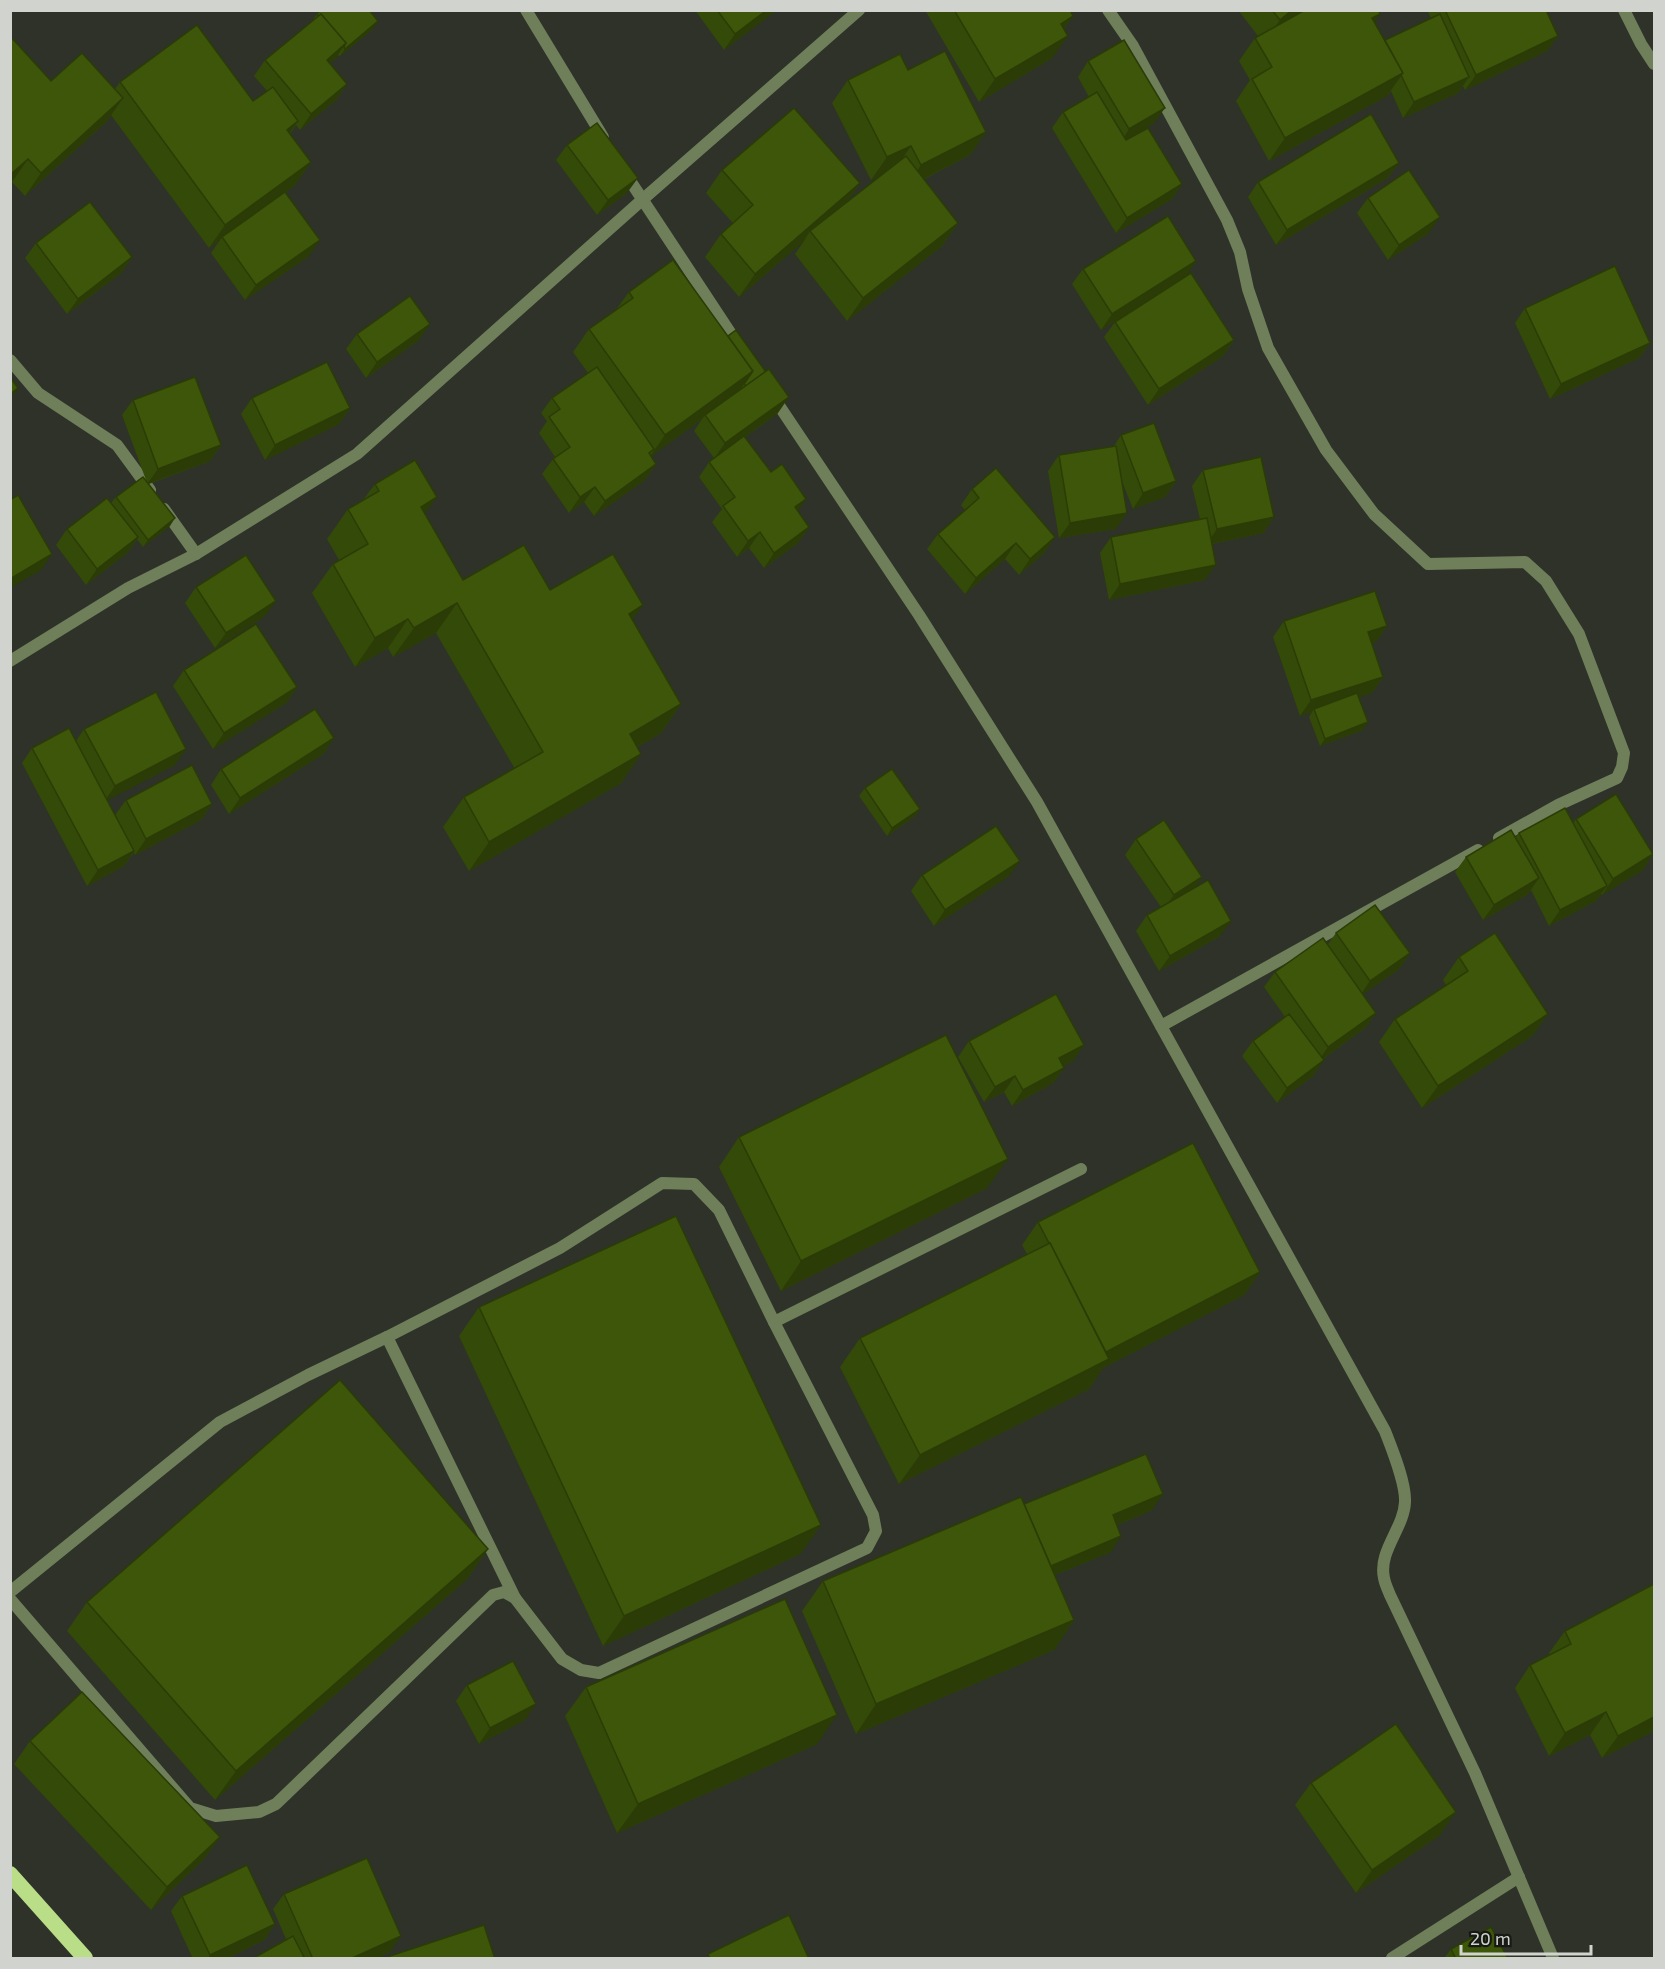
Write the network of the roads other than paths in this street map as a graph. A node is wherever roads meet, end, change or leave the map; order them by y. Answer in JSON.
{"nodes":[{"id":1,"x":525,"y":10,"type":"edge"},
{"id":2,"x":859,"y":10,"type":"edge"},
{"id":3,"x":1108,"y":10,"type":"edge"},
{"id":4,"x":1624,"y":10,"type":"edge"},
{"id":5,"x":1654,"y":64,"type":"edge"},
{"id":6,"x":642,"y":200,"type":"junction"},
{"id":7,"x":748,"y":358,"type":"edge"},
{"id":8,"x":10,"y":360,"type":"edge"},
{"id":9,"x":767,"y":388,"type":"edge"},
{"id":10,"x":196,"y":554,"type":"junction"},
{"id":11,"x":10,"y":661,"type":"edge"},
{"id":12,"x":1161,"y":1026,"type":"junction"},
{"id":13,"x":1081,"y":1169,"type":"dead end"},
{"id":14,"x":774,"y":1322,"type":"junction"},
{"id":15,"x":387,"y":1337,"type":"junction"},
{"id":16,"x":10,"y":1592,"type":"edge"},
{"id":17,"x":515,"y":1598,"type":"junction"},
{"id":18,"x":10,"y":1599,"type":"edge"},
{"id":19,"x":10,"y":1874,"type":"edge"},
{"id":20,"x":1519,"y":1877,"type":"junction"},
{"id":21,"x":85,"y":1959,"type":"edge"},
{"id":22,"x":1392,"y":1959,"type":"edge"},
{"id":23,"x":1553,"y":1959,"type":"edge"}],
"edges":[{"from":1,"to":6,"type":"street"},
{"from":2,"to":6,"type":"street"},
{"from":3,"to":12,"type":"street"},
{"from":4,"to":5,"type":"street"},
{"from":6,"to":7,"type":"street"},
{"from":6,"to":10,"type":"street"},
{"from":8,"to":10,"type":"street"},
{"from":9,"to":12,"type":"street"},
{"from":10,"to":11,"type":"street"},
{"from":12,"to":20,"type":"street"},
{"from":13,"to":14,"type":"street"},
{"from":14,"to":15,"type":"street"},
{"from":14,"to":17,"type":"street"},
{"from":15,"to":16,"type":"street"},
{"from":15,"to":17,"type":"street"},
{"from":17,"to":18,"type":"street"},
{"from":19,"to":21,"type":"highway"},
{"from":20,"to":22,"type":"street"},
{"from":20,"to":23,"type":"street"}]}
